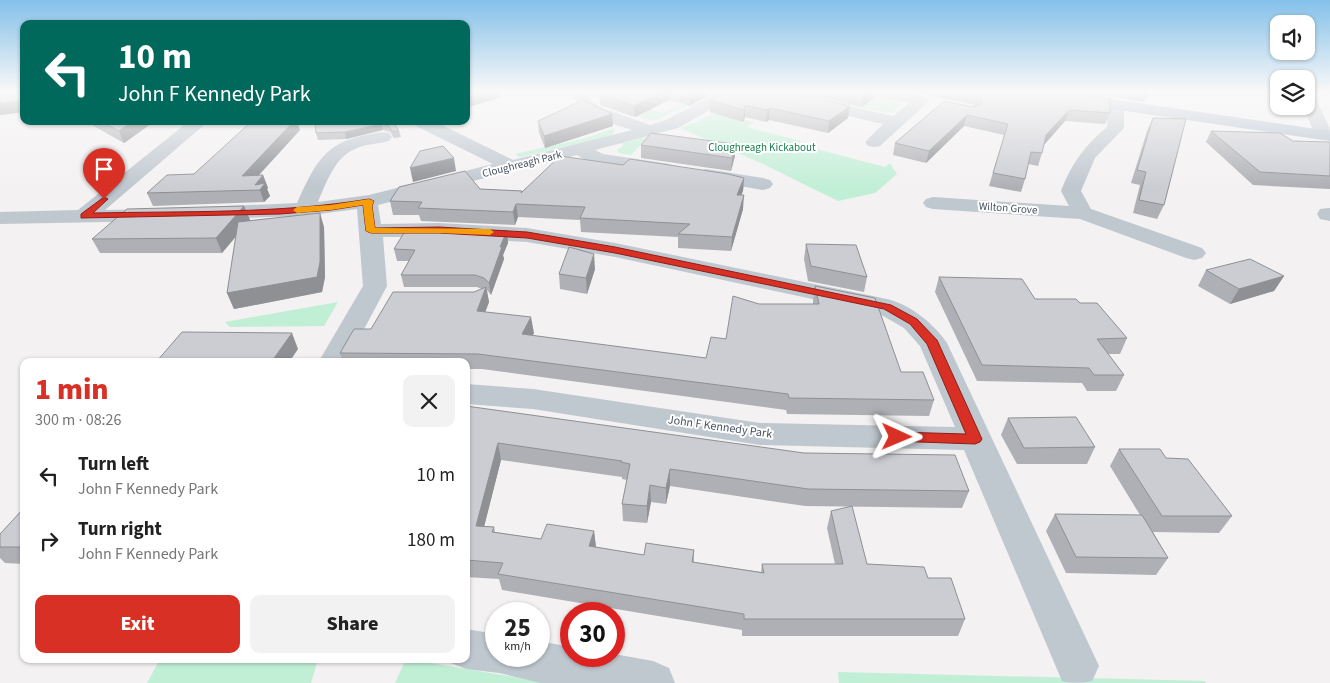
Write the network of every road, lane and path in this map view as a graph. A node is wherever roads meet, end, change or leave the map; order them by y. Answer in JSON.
{"nodes":[{"id":1,"x":631,"y":124,"type":"edge"},
{"id":2,"x":672,"y":124,"type":"edge"},
{"id":3,"x":894,"y":124,"type":"edge"},
{"id":4,"x":1115,"y":124,"type":"edge"},
{"id":5,"x":1242,"y":124,"type":"edge"},
{"id":6,"x":1321,"y":124,"type":"edge"},
{"id":7,"x":195,"y":125,"type":"edge"},
{"id":8,"x":428,"y":125,"type":"edge"},
{"id":9,"x":650,"y":131,"type":"junction"},
{"id":10,"x":1327,"y":136,"type":"edge"},
{"id":11,"x":383,"y":137,"type":"dead end"},
{"id":12,"x":874,"y":142,"type":"dead end"},
{"id":13,"x":581,"y":149,"type":"junction"},
{"id":14,"x":511,"y":166,"type":"junction"},
{"id":15,"x":763,"y":184,"type":"dead end"},
{"id":16,"x":369,"y":201,"type":"junction"},
{"id":17,"x":932,"y":203,"type":"dead end"},
{"id":18,"x":304,"y":210,"type":"junction"},
{"id":19,"x":1083,"y":213,"type":"junction"},
{"id":20,"x":84,"y":216,"type":"junction"},
{"id":21,"x":0,"y":218,"type":"edge"},
{"id":22,"x":371,"y":231,"type":"junction"},
{"id":23,"x":1194,"y":253,"type":"dead end"},
{"id":24,"x":368,"y":296,"type":"junction"},
{"id":25,"x":398,"y":297,"type":"edge"},
{"id":26,"x":334,"y":358,"type":"edge"},
{"id":27,"x":470,"y":394,"type":"edge"},
{"id":28,"x":975,"y":439,"type":"junction"},
{"id":29,"x":470,"y":650,"type":"edge"},
{"id":30,"x":485,"y":652,"type":"edge"},
{"id":31,"x":550,"y":664,"type":"edge"},
{"id":32,"x":1077,"y":666,"type":"dead end"},
{"id":33,"x":653,"y":683,"type":"edge"}],
"edges":[{"from":1,"to":9,"type":"street"},
{"from":2,"to":9,"type":"street","name":"Cloughreagh Park"},
{"from":3,"to":12,"type":"street"},
{"from":4,"to":19,"type":"street"},
{"from":5,"to":10,"type":"main road"},
{"from":6,"to":10,"type":"street"},
{"from":7,"to":20,"type":"street"},
{"from":8,"to":14,"type":"street"},
{"from":9,"to":13,"type":"street","name":"Cloughreagh Park"},
{"from":11,"to":18,"type":"street"},
{"from":13,"to":14,"type":"street","name":"Cloughreagh Park"},
{"from":13,"to":15,"type":"street"},
{"from":14,"to":16,"type":"street","name":"Cloughreagh Park"},
{"from":16,"to":18,"type":"street","name":"Cloughreagh Park"},
{"from":16,"to":22,"type":"street"},
{"from":17,"to":19,"type":"street","name":"Wilton Grove"},
{"from":18,"to":20,"type":"street","name":"Cloughreagh Park"},
{"from":19,"to":23,"type":"street","name":"Wilton Grove"},
{"from":20,"to":21,"type":"street","name":"Cloughreagh Park"},
{"from":22,"to":24,"type":"street"},
{"from":22,"to":28,"type":"street"},
{"from":24,"to":25,"type":"street"},
{"from":24,"to":26,"type":"street"},
{"from":27,"to":28,"type":"street","name":"John F Kennedy Park"},
{"from":28,"to":32,"type":"street"},
{"from":29,"to":30,"type":"street"},
{"from":31,"to":33,"type":"street"}]}
